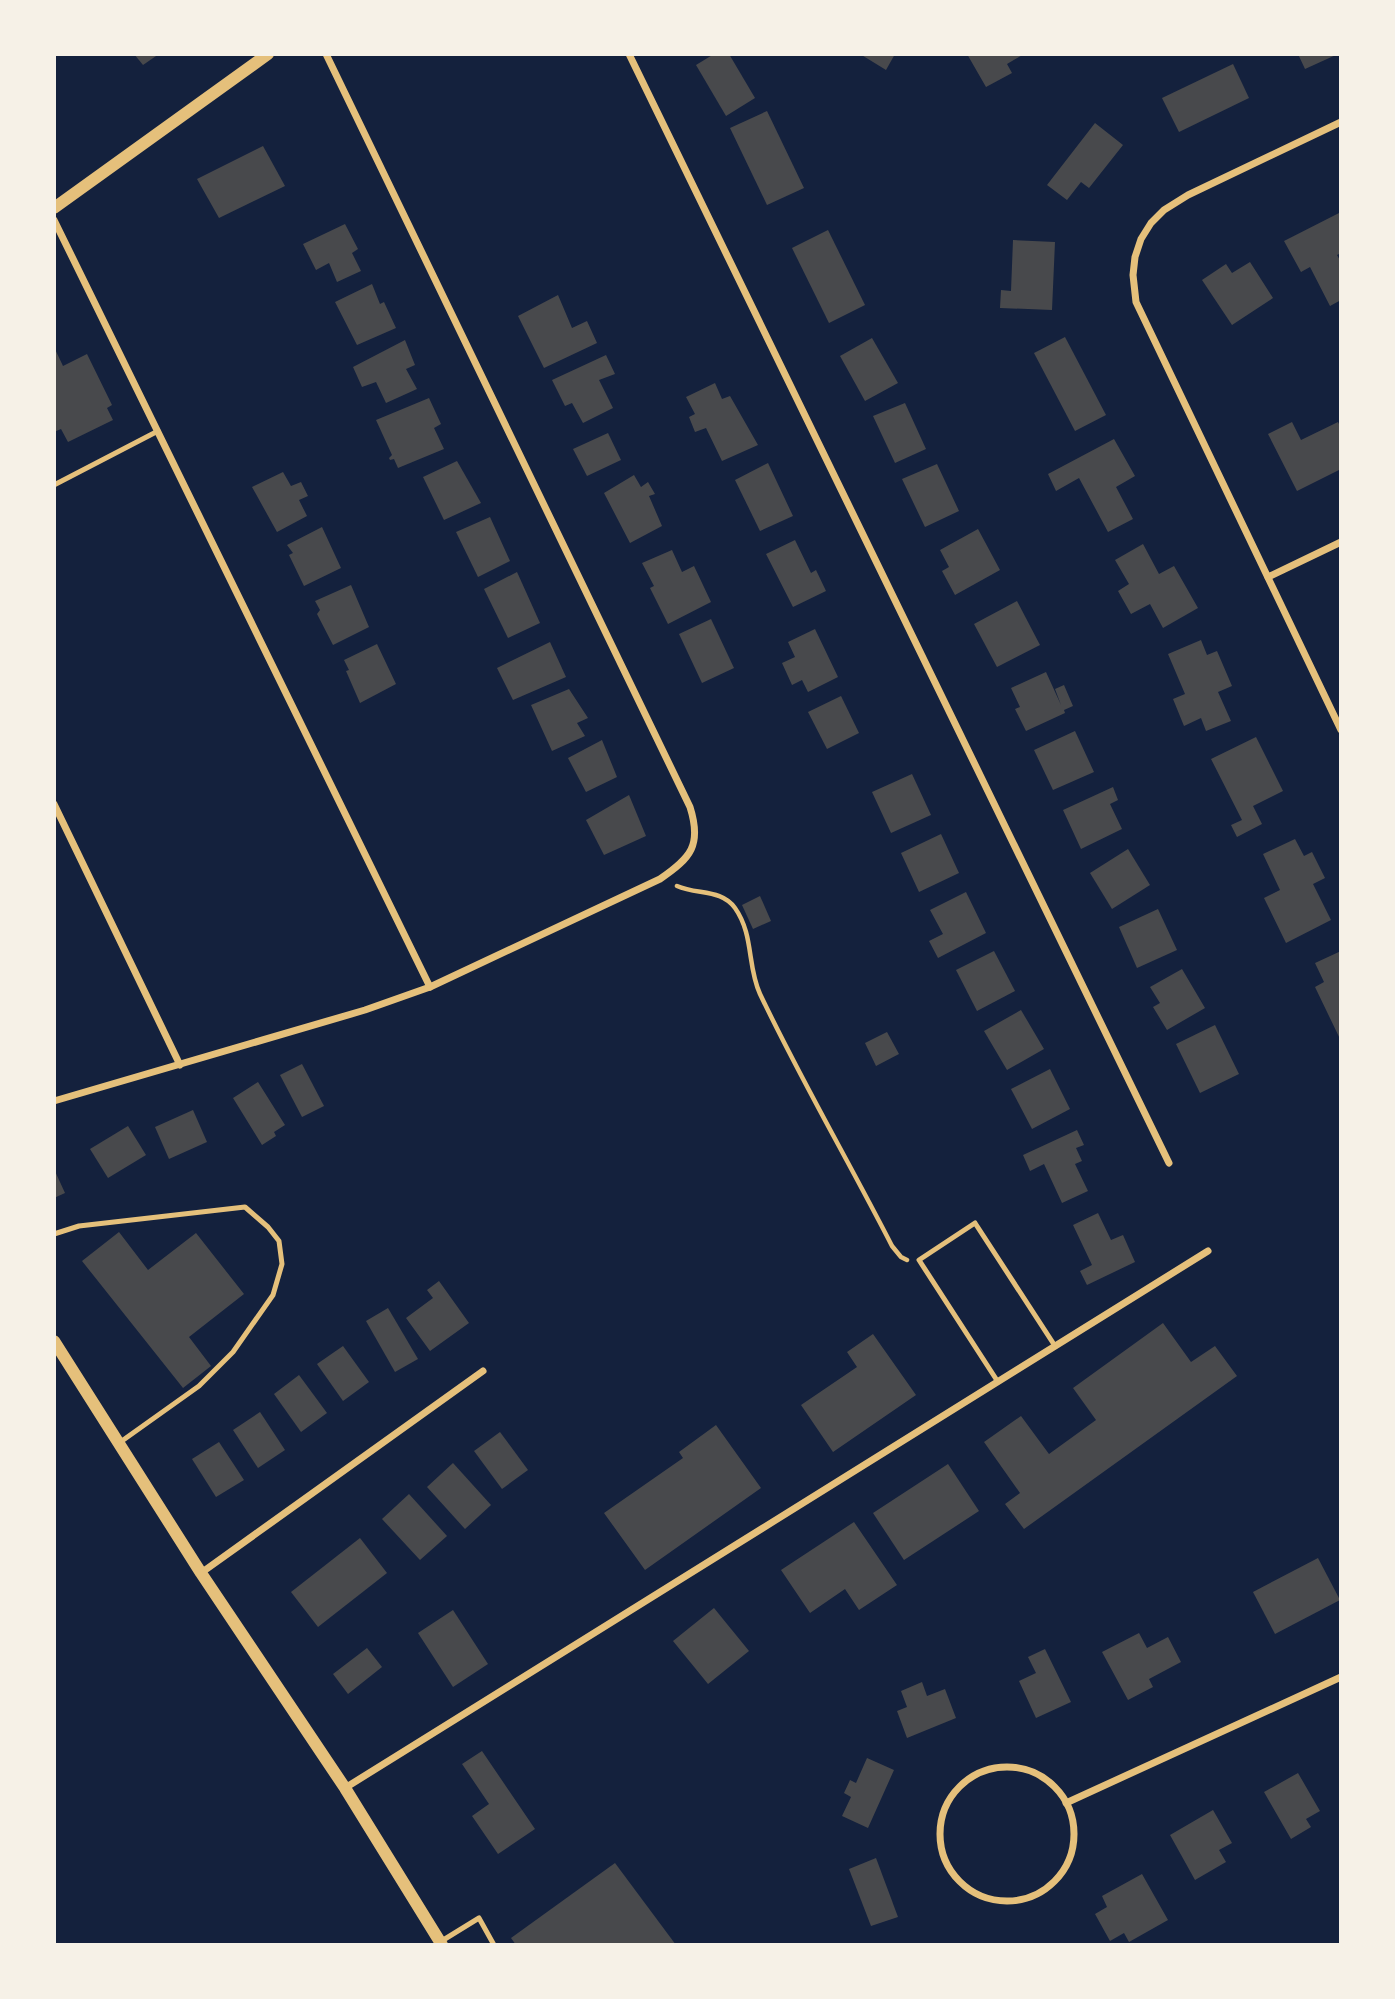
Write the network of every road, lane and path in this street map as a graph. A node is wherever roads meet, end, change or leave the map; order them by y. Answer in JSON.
{"nodes":[{"id":1,"x":268,"y":54,"type":"edge"},
{"id":2,"x":326,"y":54,"type":"edge"},
{"id":3,"x":629,"y":54,"type":"edge"},
{"id":4,"x":1341,"y":122,"type":"edge"},
{"id":5,"x":54,"y":208,"type":"edge"},
{"id":6,"x":54,"y":219,"type":"edge"},
{"id":7,"x":158,"y":431,"type":"junction"},
{"id":8,"x":54,"y":485,"type":"edge"},
{"id":9,"x":1341,"y":542,"type":"edge"},
{"id":10,"x":1268,"y":577,"type":"junction"},
{"id":11,"x":1341,"y":730,"type":"edge"},
{"id":12,"x":54,"y":804,"type":"edge"},
{"id":13,"x":660,"y":879,"type":"junction"},
{"id":14,"x":430,"y":986,"type":"junction"},
{"id":15,"x":180,"y":1065,"type":"junction"},
{"id":16,"x":54,"y":1101,"type":"edge"},
{"id":17,"x":1169,"y":1163,"type":"dead end"},
{"id":18,"x":54,"y":1234,"type":"edge"},
{"id":19,"x":1208,"y":1251,"type":"dead end"},
{"id":20,"x":919,"y":1260,"type":"junction"},
{"id":21,"x":54,"y":1341,"type":"edge"},
{"id":22,"x":1055,"y":1346,"type":"junction"},
{"id":23,"x":482,"y":1371,"type":"dead end"},
{"id":24,"x":998,"y":1382,"type":"junction"},
{"id":25,"x":118,"y":1443,"type":"junction"},
{"id":26,"x":201,"y":1573,"type":"junction"},
{"id":27,"x":1341,"y":1677,"type":"edge"},
{"id":28,"x":345,"y":1788,"type":"junction"},
{"id":29,"x":1066,"y":1802,"type":"junction"},
{"id":30,"x":441,"y":1943,"type":"edge"},
{"id":31,"x":494,"y":1945,"type":"edge"}],
"edges":[{"from":1,"to":5,"type":"street"},
{"from":2,"to":13,"type":"street"},
{"from":3,"to":17,"type":"street"},
{"from":4,"to":10,"type":"street"},
{"from":6,"to":7,"type":"street"},
{"from":7,"to":8,"type":"lane"},
{"from":7,"to":14,"type":"street"},
{"from":9,"to":10,"type":"street"},
{"from":10,"to":11,"type":"street"},
{"from":12,"to":15,"type":"street"},
{"from":13,"to":14,"type":"street"},
{"from":13,"to":20,"type":"path"},
{"from":14,"to":15,"type":"street"},
{"from":15,"to":16,"type":"street"},
{"from":18,"to":25,"type":"lane"},
{"from":19,"to":22,"type":"street"},
{"from":20,"to":22,"type":"lane"},
{"from":20,"to":24,"type":"lane"},
{"from":21,"to":25,"type":"street"},
{"from":22,"to":24,"type":"street"},
{"from":23,"to":26,"type":"street"},
{"from":24,"to":28,"type":"street"},
{"from":25,"to":26,"type":"street"},
{"from":26,"to":28,"type":"street"},
{"from":27,"to":29,"type":"street"},
{"from":28,"to":30,"type":"street"},
{"from":29,"to":29,"type":"street"},
{"from":30,"to":31,"type":"lane"}]}
